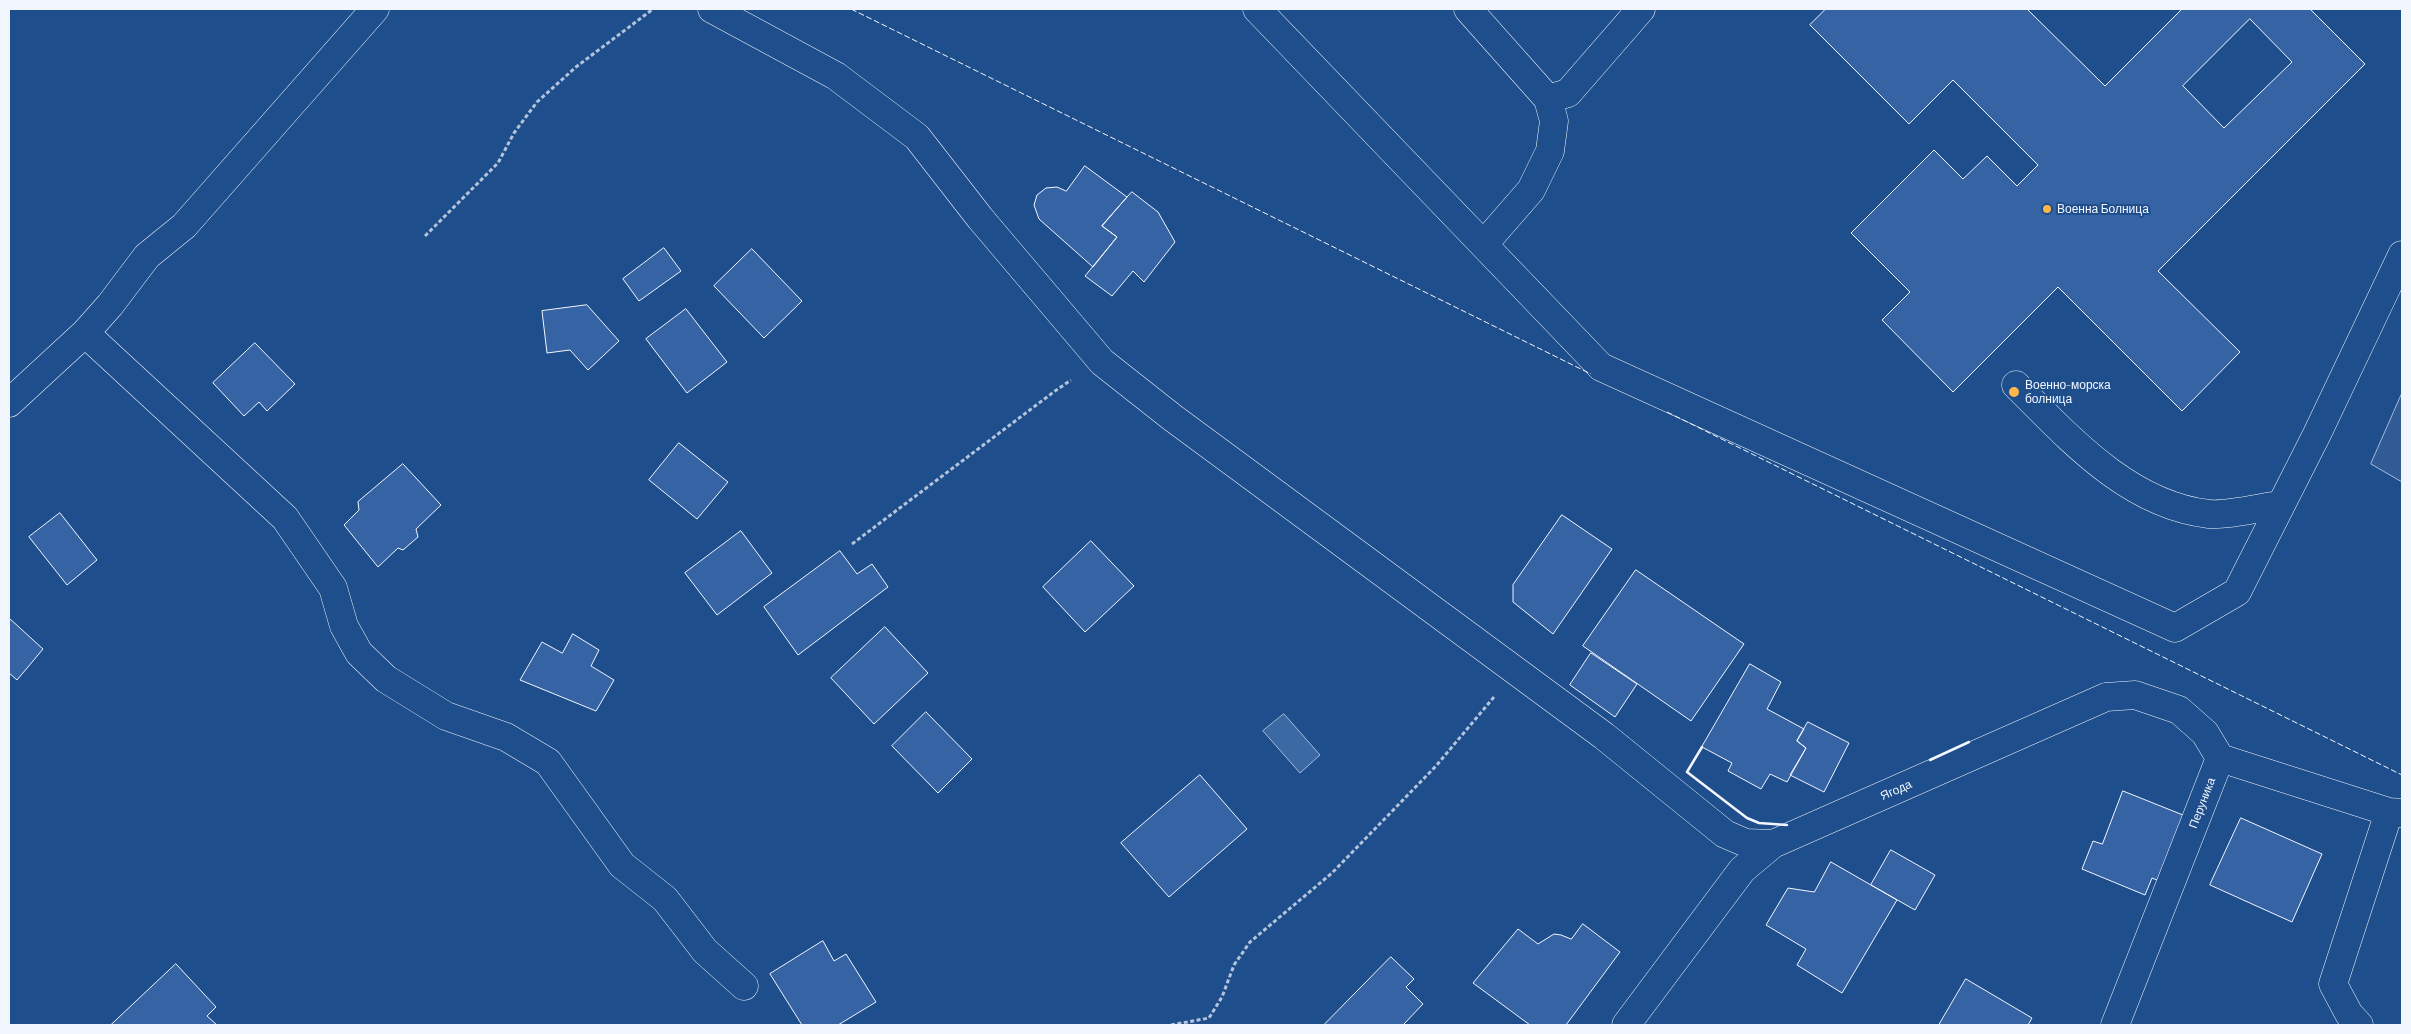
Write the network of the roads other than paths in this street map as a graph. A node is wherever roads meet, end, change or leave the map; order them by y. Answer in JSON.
{"nodes":[{"id":1,"x":375,"y":9,"type":"edge"},
{"id":2,"x":712,"y":9,"type":"edge"},
{"id":3,"x":1257,"y":9,"type":"edge"},
{"id":4,"x":1468,"y":9,"type":"edge"},
{"id":5,"x":1641,"y":9,"type":"edge"},
{"id":6,"x":1548,"y":99,"type":"junction"},
{"id":7,"x":1484,"y":244,"type":"junction"},
{"id":8,"x":2402,"y":255,"type":"edge"},
{"id":9,"x":85,"y":332,"type":"junction"},
{"id":10,"x":2016,"y":386,"type":"dead end"},
{"id":11,"x":9,"y":403,"type":"edge"},
{"id":12,"x":2281,"y":505,"type":"junction"},
{"id":13,"x":2220,"y":758,"type":"junction"},
{"id":14,"x":2396,"y":813,"type":"edge"},
{"id":15,"x":1773,"y":844,"type":"junction"},
{"id":16,"x":744,"y":986,"type":"dead end"},
{"id":17,"x":1626,"y":1025,"type":"edge"},
{"id":18,"x":2115,"y":1025,"type":"edge"},
{"id":19,"x":2359,"y":1025,"type":"edge"}],
"edges":[{"from":1,"to":9,"type":"street"},
{"from":2,"to":15,"type":"street"},
{"from":3,"to":7,"type":"street"},
{"from":4,"to":6,"type":"street"},
{"from":5,"to":6,"type":"street"},
{"from":6,"to":7,"type":"street"},
{"from":7,"to":12,"type":"street"},
{"from":8,"to":12,"type":"street"},
{"from":9,"to":11,"type":"street"},
{"from":9,"to":16,"type":"street"},
{"from":10,"to":12,"type":"street"},
{"from":13,"to":14,"type":"street"},
{"from":13,"to":15,"type":"street","name":"Ягода"},
{"from":13,"to":18,"type":"street","name":"Перуника"},
{"from":14,"to":19,"type":"street"},
{"from":15,"to":17,"type":"street","name":"Ягода"}]}
